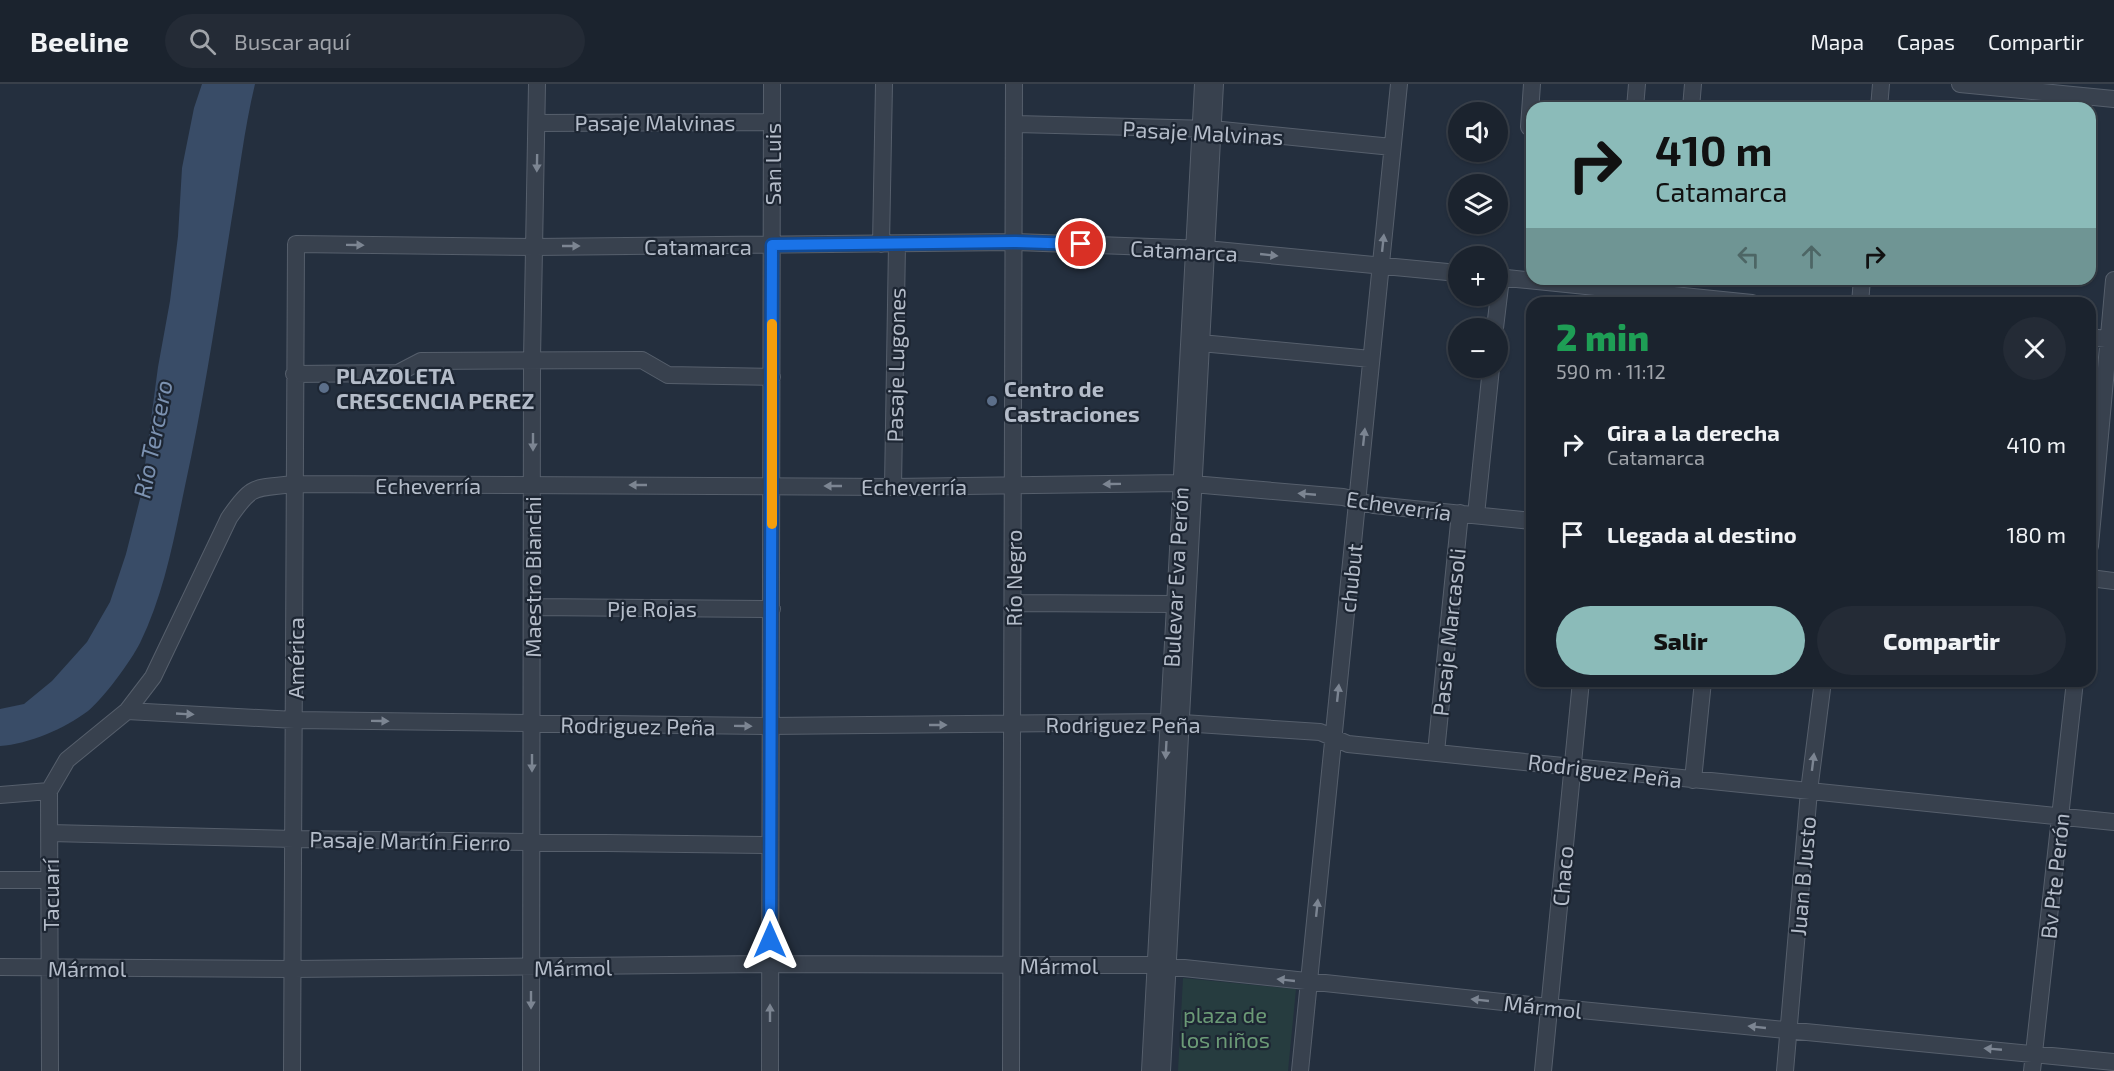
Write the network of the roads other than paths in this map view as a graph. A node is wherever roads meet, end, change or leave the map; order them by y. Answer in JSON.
{"nodes":[{"id":1,"x":537,"y":84,"type":"edge"},
{"id":2,"x":772,"y":84,"type":"edge"},
{"id":3,"x":884,"y":84,"type":"edge"},
{"id":4,"x":1014,"y":84,"type":"edge"},
{"id":5,"x":1203,"y":84,"type":"edge"},
{"id":6,"x":1215,"y":84,"type":"edge"},
{"id":7,"x":1399,"y":84,"type":"edge"},
{"id":8,"x":1532,"y":84,"type":"edge"},
{"id":9,"x":1637,"y":84,"type":"edge"},
{"id":10,"x":1693,"y":84,"type":"edge"},
{"id":11,"x":1881,"y":84,"type":"edge"},
{"id":12,"x":1960,"y":84,"type":"edge"},
{"id":13,"x":2114,"y":99,"type":"edge"},
{"id":14,"x":1531,"y":102,"type":"edge"},
{"id":15,"x":1636,"y":102,"type":"edge"},
{"id":16,"x":1692,"y":102,"type":"edge"},
{"id":17,"x":1880,"y":102,"type":"edge"},
{"id":18,"x":772,"y":122,"type":"junction"},
{"id":19,"x":537,"y":123,"type":"junction"},
{"id":20,"x":1014,"y":123,"type":"junction"},
{"id":21,"x":1206,"y":129,"type":"junction"},
{"id":22,"x":1392,"y":147,"type":"junction"},
{"id":23,"x":1014,"y":242,"type":"junction"},
{"id":24,"x":296,"y":244,"type":"joint"},
{"id":25,"x":889,"y":244,"type":"junction"},
{"id":26,"x":772,"y":245,"type":"junction"},
{"id":27,"x":536,"y":247,"type":"junction"},
{"id":28,"x":1200,"y":249,"type":"junction"},
{"id":29,"x":1380,"y":266,"type":"junction"},
{"id":30,"x":1448,"y":272,"type":"edge"},
{"id":31,"x":1508,"y":278,"type":"edge"},
{"id":32,"x":1526,"y":280,"type":"edge"},
{"id":33,"x":2114,"y":280,"type":"edge"},
{"id":34,"x":1572,"y":285,"type":"edge"},
{"id":35,"x":1673,"y":287,"type":"edge"},
{"id":36,"x":1618,"y":290,"type":"edge"},
{"id":37,"x":1722,"y":297,"type":"edge"},
{"id":38,"x":2096,"y":338,"type":"edge"},
{"id":39,"x":2111,"y":340,"type":"edge"},
{"id":40,"x":1201,"y":343,"type":"junction"},
{"id":41,"x":532,"y":359,"type":"junction"},
{"id":42,"x":1371,"y":359,"type":"junction"},
{"id":43,"x":294,"y":374,"type":"junction"},
{"id":44,"x":772,"y":377,"type":"junction"},
{"id":45,"x":1489,"y":378,"type":"edge"},
{"id":46,"x":294,"y":484,"type":"junction"},
{"id":47,"x":1187,"y":484,"type":"junction"},
{"id":48,"x":533,"y":485,"type":"junction"},
{"id":49,"x":1013,"y":485,"type":"junction"},
{"id":50,"x":772,"y":486,"type":"junction"},
{"id":51,"x":893,"y":487,"type":"junction"},
{"id":52,"x":2096,"y":487,"type":"edge"},
{"id":53,"x":1358,"y":500,"type":"junction"},
{"id":54,"x":1468,"y":514,"type":"junction"},
{"id":55,"x":1526,"y":520,"type":"edge"},
{"id":56,"x":2096,"y":579,"type":"edge"},
{"id":57,"x":2114,"y":581,"type":"edge"},
{"id":58,"x":1013,"y":603,"type":"junction"},
{"id":59,"x":1174,"y":604,"type":"junction"},
{"id":60,"x":532,"y":607,"type":"junction"},
{"id":61,"x":772,"y":609,"type":"junction"},
{"id":62,"x":1580,"y":687,"type":"edge"},
{"id":63,"x":1702,"y":687,"type":"edge"},
{"id":64,"x":1822,"y":687,"type":"edge"},
{"id":65,"x":2075,"y":687,"type":"edge"},
{"id":66,"x":127,"y":711,"type":"junction"},
{"id":67,"x":295,"y":720,"type":"junction"},
{"id":68,"x":1174,"y":722,"type":"junction"},
{"id":69,"x":532,"y":723,"type":"junction"},
{"id":70,"x":1013,"y":724,"type":"junction"},
{"id":71,"x":770,"y":726,"type":"junction"},
{"id":72,"x":1334,"y":737,"type":"junction"},
{"id":73,"x":1436,"y":752,"type":"junction"},
{"id":74,"x":1573,"y":765,"type":"junction"},
{"id":75,"x":1693,"y":780,"type":"junction"},
{"id":76,"x":1809,"y":790,"type":"junction"},
{"id":77,"x":49,"y":791,"type":"junction"},
{"id":78,"x":0,"y":795,"type":"edge"},
{"id":79,"x":2061,"y":817,"type":"junction"},
{"id":80,"x":2114,"y":822,"type":"edge"},
{"id":81,"x":50,"y":833,"type":"junction"},
{"id":82,"x":294,"y":839,"type":"junction"},
{"id":83,"x":532,"y":842,"type":"junction"},
{"id":84,"x":770,"y":845,"type":"junction"},
{"id":85,"x":0,"y":880,"type":"edge"},
{"id":86,"x":49,"y":880,"type":"junction"},
{"id":87,"x":770,"y":964,"type":"junction"},
{"id":88,"x":1012,"y":965,"type":"junction"},
{"id":89,"x":1162,"y":966,"type":"junction"},
{"id":90,"x":0,"y":967,"type":"edge"},
{"id":91,"x":531,"y":967,"type":"junction"},
{"id":92,"x":50,"y":968,"type":"junction"},
{"id":93,"x":293,"y":969,"type":"junction"},
{"id":94,"x":1309,"y":982,"type":"junction"},
{"id":95,"x":1550,"y":1007,"type":"junction"},
{"id":96,"x":1789,"y":1030,"type":"junction"},
{"id":97,"x":2034,"y":1053,"type":"junction"},
{"id":98,"x":2114,"y":1062,"type":"edge"},
{"id":99,"x":50,"y":1071,"type":"edge"},
{"id":100,"x":292,"y":1071,"type":"edge"},
{"id":101,"x":531,"y":1071,"type":"edge"},
{"id":102,"x":770,"y":1071,"type":"edge"},
{"id":103,"x":1011,"y":1071,"type":"edge"},
{"id":104,"x":1150,"y":1071,"type":"edge"},
{"id":105,"x":1162,"y":1071,"type":"edge"},
{"id":106,"x":1300,"y":1071,"type":"edge"},
{"id":107,"x":1543,"y":1071,"type":"edge"},
{"id":108,"x":1785,"y":1071,"type":"edge"},
{"id":109,"x":2032,"y":1071,"type":"edge"}],
"edges":[{"from":1,"to":19,"type":"street","name":"Maestro Bianchi"},
{"from":2,"to":18,"type":"street","name":"San Luis"},
{"from":3,"to":25,"type":"street","name":"Pasaje Lugones"},
{"from":4,"to":20,"type":"street","name":"Río Negro"},
{"from":5,"to":21,"type":"street","name":"Bulevar Eva Perón"},
{"from":6,"to":21,"type":"street","name":"Bulevar Eva Perón"},
{"from":7,"to":22,"type":"street","name":"chubut"},
{"from":8,"to":14,"type":"street"},
{"from":9,"to":15,"type":"street"},
{"from":10,"to":16,"type":"street"},
{"from":11,"to":17,"type":"street"},
{"from":12,"to":13,"type":"street"},
{"from":18,"to":19,"type":"street","name":"Pasaje Malvinas"},
{"from":18,"to":26,"type":"street","name":"San Luis"},
{"from":19,"to":27,"type":"street","name":"Maestro Bianchi","one_way":true},
{"from":20,"to":21,"type":"street","name":"Pasaje Malvinas"},
{"from":20,"to":23,"type":"street","name":"Río Negro"},
{"from":21,"to":22,"type":"street","name":"Pasaje Malvinas"},
{"from":21,"to":28,"type":"street","name":"Bulevar Eva Perón"},
{"from":29,"to":22,"type":"street","name":"chubut","one_way":true},
{"from":23,"to":25,"type":"street","name":"Catamarca"},
{"from":23,"to":28,"type":"street","name":"Catamarca"},
{"from":23,"to":49,"type":"street","name":"Río Negro"},
{"from":24,"to":27,"type":"street","name":"Catamarca","one_way":true},
{"from":24,"to":43,"type":"street","name":"América"},
{"from":25,"to":26,"type":"street","name":"Catamarca"},
{"from":25,"to":51,"type":"street","name":"Pasaje Lugones"},
{"from":27,"to":26,"type":"street","name":"Catamarca","one_way":true},
{"from":26,"to":44,"type":"street","name":"San Luis"},
{"from":27,"to":41,"type":"street","name":"Maestro Bianchi"},
{"from":28,"to":29,"type":"street","name":"Catamarca","one_way":true},
{"from":28,"to":40,"type":"street","name":"Bulevar Eva Perón"},
{"from":28,"to":47,"type":"street","name":"Bulevar Eva Perón"},
{"from":29,"to":30,"type":"street","name":"Catamarca"},
{"from":29,"to":42,"type":"street","name":"chubut"},
{"from":31,"to":32,"type":"street"},
{"from":33,"to":39,"type":"street"},
{"from":34,"to":36,"type":"street"},
{"from":35,"to":36,"type":"street"},
{"from":35,"to":37,"type":"street"},
{"from":38,"to":39,"type":"street"},
{"from":39,"to":52,"type":"street"},
{"from":40,"to":42,"type":"street"},
{"from":40,"to":47,"type":"street","name":"Bulevar Eva Perón"},
{"from":41,"to":43,"type":"street"},
{"from":41,"to":44,"type":"street"},
{"from":41,"to":48,"type":"street","name":"Maestro Bianchi","one_way":true},
{"from":53,"to":42,"type":"street","name":"chubut","one_way":true},
{"from":43,"to":46,"type":"street","name":"América"},
{"from":44,"to":50,"type":"street","name":"San Luis"},
{"from":45,"to":54,"type":"street","name":"Pasaje Marcasoli"},
{"from":46,"to":48,"type":"street","name":"Echeverría"},
{"from":46,"to":66,"type":"street","name":"Echeverría"},
{"from":46,"to":67,"type":"street","name":"América"},
{"from":47,"to":49,"type":"street","name":"Echeverría","one_way":true},
{"from":53,"to":47,"type":"street","name":"Echeverría","one_way":true},
{"from":47,"to":59,"type":"street","name":"Bulevar Eva Perón"},
{"from":47,"to":68,"type":"street","name":"Bulevar Eva Perón"},
{"from":50,"to":48,"type":"street","name":"Echeverría","one_way":true},
{"from":48,"to":60,"type":"street","name":"Maestro Bianchi"},
{"from":49,"to":51,"type":"street","name":"Echeverría"},
{"from":49,"to":58,"type":"street","name":"Río Negro"},
{"from":51,"to":50,"type":"street","name":"Echeverría","one_way":true},
{"from":50,"to":61,"type":"street","name":"San Luis"},
{"from":53,"to":54,"type":"street","name":"Echeverría"},
{"from":72,"to":53,"type":"street","name":"chubut","one_way":true},
{"from":54,"to":55,"type":"street","name":"Echeverría"},
{"from":54,"to":73,"type":"street","name":"Pasaje Marcasoli"},
{"from":56,"to":57,"type":"street"},
{"from":58,"to":59,"type":"street"},
{"from":58,"to":70,"type":"street","name":"Río Negro"},
{"from":59,"to":68,"type":"street","name":"Bulevar Eva Perón"},
{"from":60,"to":61,"type":"street","name":"Pje Rojas"},
{"from":60,"to":69,"type":"street","name":"Maestro Bianchi"},
{"from":61,"to":71,"type":"street","name":"San Luis"},
{"from":62,"to":74,"type":"street","name":"Chaco"},
{"from":63,"to":75,"type":"street"},
{"from":76,"to":64,"type":"street","name":"Juan B Justo","one_way":true},
{"from":65,"to":79,"type":"street","name":"Bv Pte Perón"},
{"from":66,"to":67,"type":"street","name":"Rodriguez Peña","one_way":true},
{"from":66,"to":77,"type":"street","name":"Echeverría"},
{"from":67,"to":69,"type":"street","name":"Rodriguez Peña","one_way":true},
{"from":67,"to":82,"type":"street","name":"América"},
{"from":68,"to":70,"type":"street","name":"Rodriguez Peña"},
{"from":68,"to":72,"type":"street","name":"Rodriguez Peña"},
{"from":68,"to":89,"type":"street","name":"Bulevar Eva Perón"},
{"from":69,"to":71,"type":"street","name":"Rodriguez Peña","one_way":true},
{"from":69,"to":83,"type":"street","name":"Maestro Bianchi","one_way":true},
{"from":71,"to":70,"type":"street","name":"Rodriguez Peña","one_way":true},
{"from":70,"to":88,"type":"street","name":"Río Negro"},
{"from":71,"to":84,"type":"street","name":"San Luis"},
{"from":72,"to":73,"type":"street","name":"Rodriguez Peña"},
{"from":94,"to":72,"type":"street","name":"chubut","one_way":true},
{"from":73,"to":74,"type":"street","name":"Rodriguez Peña"},
{"from":74,"to":75,"type":"street","name":"Rodriguez Peña"},
{"from":74,"to":95,"type":"street","name":"Chaco"},
{"from":75,"to":76,"type":"street","name":"Rodriguez Peña"},
{"from":76,"to":79,"type":"street","name":"Rodriguez Peña"},
{"from":76,"to":96,"type":"street","name":"Juan B Justo"},
{"from":77,"to":78,"type":"street"},
{"from":77,"to":81,"type":"street","name":"Tacuarí"},
{"from":79,"to":80,"type":"street","name":"Rodriguez Peña"},
{"from":79,"to":97,"type":"street","name":"Bv Pte Perón"},
{"from":81,"to":82,"type":"street","name":"Pasaje Martín Fierro"},
{"from":81,"to":86,"type":"street","name":"Tacuarí"},
{"from":82,"to":83,"type":"street","name":"Pasaje Martín Fierro"},
{"from":82,"to":93,"type":"street","name":"América"},
{"from":83,"to":84,"type":"street","name":"Pasaje Martín Fierro"},
{"from":83,"to":91,"type":"street","name":"Maestro Bianchi"},
{"from":84,"to":87,"type":"street","name":"San Luis"},
{"from":85,"to":86,"type":"street"},
{"from":86,"to":92,"type":"street","name":"Tacuarí"},
{"from":87,"to":88,"type":"street","name":"Mármol"},
{"from":87,"to":91,"type":"street","name":"Mármol"},
{"from":102,"to":87,"type":"street","name":"San Luis","one_way":true},
{"from":88,"to":89,"type":"street","name":"Mármol"},
{"from":88,"to":103,"type":"street","name":"Río Negro"},
{"from":94,"to":89,"type":"street","name":"Mármol","one_way":true},
{"from":89,"to":104,"type":"street","name":"Bulevar Eva Perón"},
{"from":89,"to":105,"type":"street","name":"Bulevar Eva Perón"},
{"from":90,"to":92,"type":"street","name":"Mármol"},
{"from":91,"to":93,"type":"street","name":"Mármol"},
{"from":91,"to":101,"type":"street","name":"Maestro Bianchi","one_way":true},
{"from":92,"to":93,"type":"street","name":"Mármol"},
{"from":92,"to":99,"type":"street","name":"Tacuarí"},
{"from":93,"to":100,"type":"street","name":"América"},
{"from":95,"to":94,"type":"street","name":"Mármol","one_way":true},
{"from":94,"to":106,"type":"street","name":"chubut"},
{"from":96,"to":95,"type":"street","name":"Mármol","one_way":true},
{"from":95,"to":107,"type":"street","name":"Chaco"},
{"from":97,"to":96,"type":"street","name":"Mármol","one_way":true},
{"from":96,"to":108,"type":"street","name":"Juan B Justo"},
{"from":97,"to":98,"type":"street","name":"Mármol"},
{"from":97,"to":109,"type":"street","name":"Bv Pte Perón"}]}
